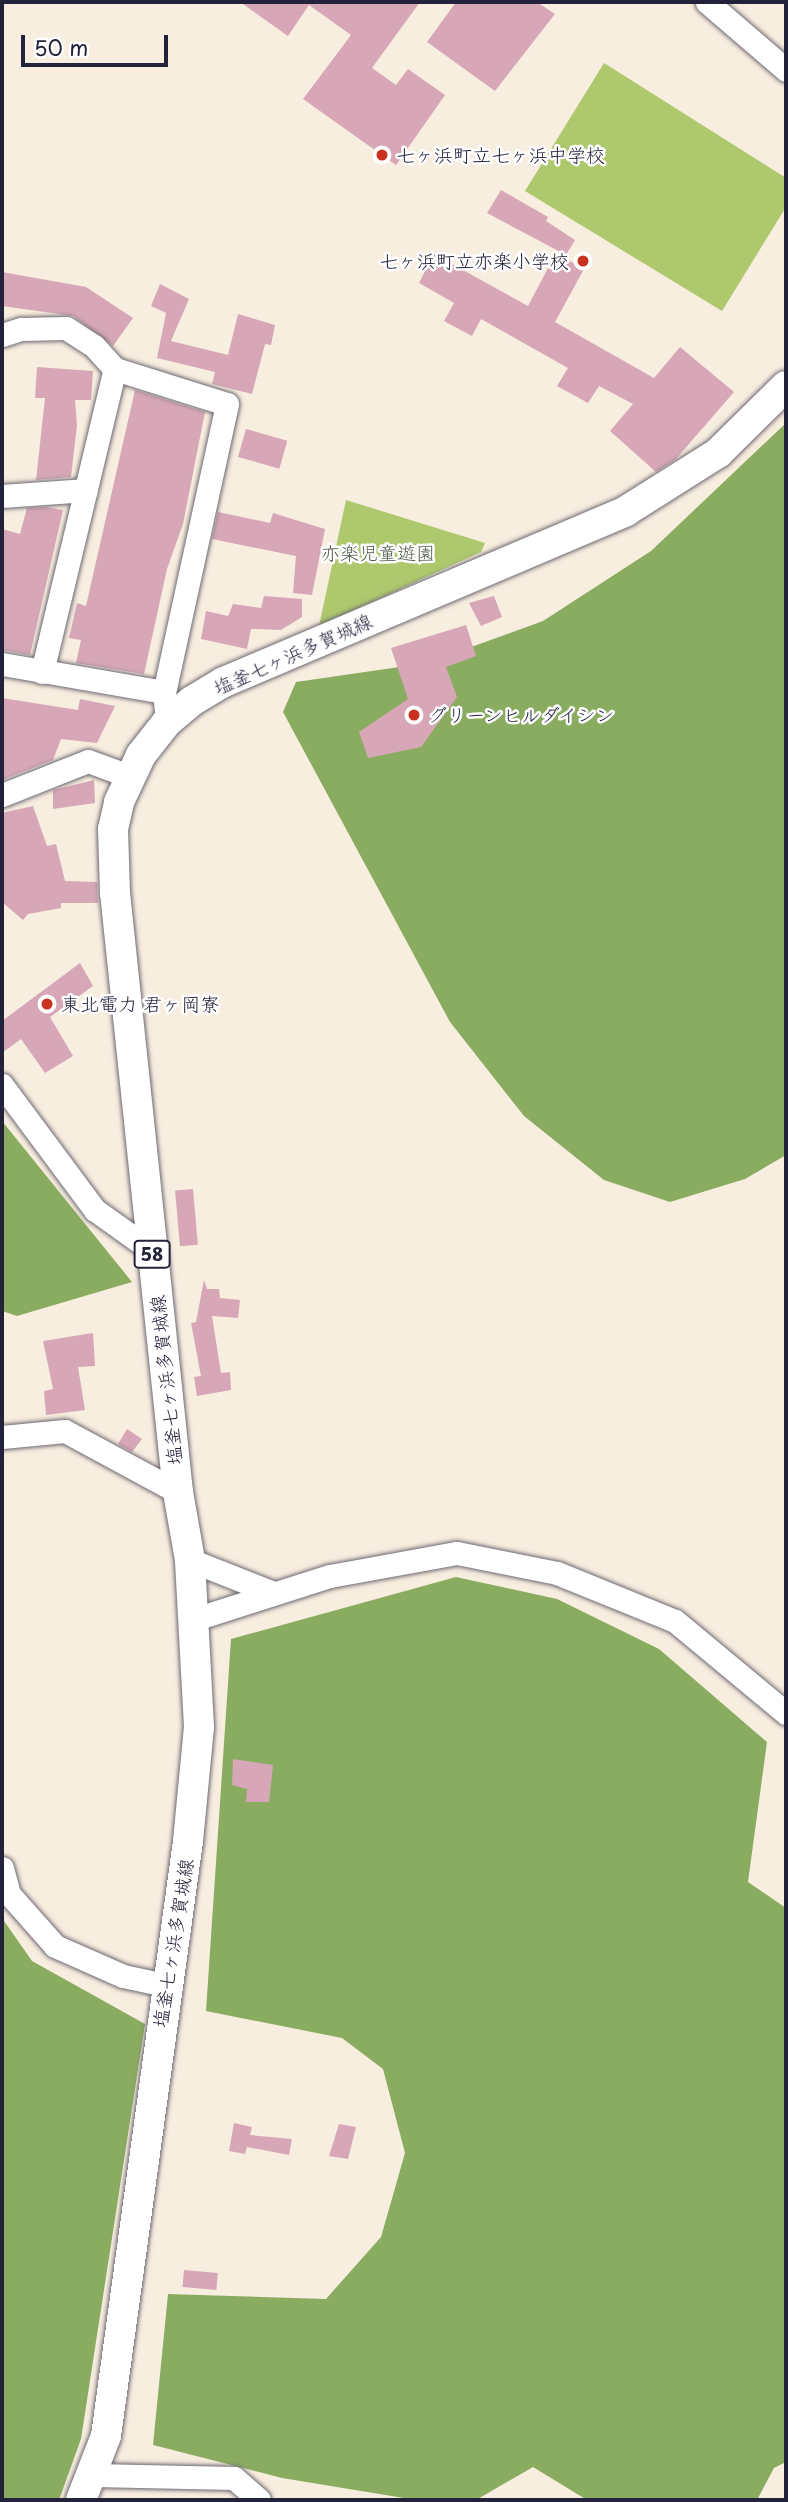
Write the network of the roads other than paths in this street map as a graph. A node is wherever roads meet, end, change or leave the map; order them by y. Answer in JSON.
{"nodes":[{"id":1,"x":707,"y":2,"type":"edge"},
{"id":2,"x":786,"y":70,"type":"edge"},
{"id":3,"x":2,"y":335,"type":"edge"},
{"id":4,"x":115,"y":369,"type":"junction"},
{"id":5,"x":786,"y":387,"type":"edge"},
{"id":6,"x":86,"y":490,"type":"junction"},
{"id":7,"x":2,"y":496,"type":"edge"},
{"id":8,"x":2,"y":664,"type":"edge"},
{"id":9,"x":42,"y":672,"type":"junction"},
{"id":10,"x":164,"y":692,"type":"junction"},
{"id":11,"x":167,"y":722,"type":"junction"},
{"id":12,"x":129,"y":776,"type":"junction"},
{"id":13,"x":2,"y":795,"type":"edge"},
{"id":14,"x":2,"y":1086,"type":"edge"},
{"id":15,"x":151,"y":1250,"type":"junction"},
{"id":16,"x":2,"y":1437,"type":"edge"},
{"id":17,"x":178,"y":1492,"type":"junction"},
{"id":18,"x":190,"y":1560,"type":"junction"},
{"id":19,"x":271,"y":1592,"type":"junction"},
{"id":20,"x":195,"y":1619,"type":"junction"},
{"id":21,"x":786,"y":1714,"type":"edge"},
{"id":22,"x":2,"y":1868,"type":"edge"},
{"id":23,"x":165,"y":1985,"type":"junction"},
{"id":24,"x":87,"y":2488,"type":"edge"},
{"id":25,"x":259,"y":2500,"type":"edge"}],
"edges":[{"from":1,"to":2,"type":"street"},
{"from":3,"to":4,"type":"street"},
{"from":4,"to":6,"type":"street"},
{"from":4,"to":10,"type":"street"},
{"from":5,"to":11,"type":"main road","name":"塩釜七ヶ浜多賀城線","number":"58"},
{"from":6,"to":7,"type":"street"},
{"from":6,"to":9,"type":"street"},
{"from":8,"to":9,"type":"street"},
{"from":9,"to":10,"type":"street"},
{"from":10,"to":11,"type":"street"},
{"from":11,"to":12,"type":"main road","name":"塩釜七ヶ浜多賀城線","number":"58"},
{"from":12,"to":13,"type":"street"},
{"from":12,"to":15,"type":"main road","name":"塩釜七ヶ浜多賀城線","number":"58"},
{"from":14,"to":15,"type":"street"},
{"from":15,"to":17,"type":"main road","name":"塩釜七ヶ浜多賀城線","number":"58"},
{"from":16,"to":17,"type":"street"},
{"from":17,"to":18,"type":"main road","name":"塩釜七ヶ浜多賀城線","number":"58"},
{"from":18,"to":19,"type":"street"},
{"from":18,"to":20,"type":"main road","name":"塩釜七ヶ浜多賀城線","number":"58"},
{"from":19,"to":20,"type":"street"},
{"from":19,"to":21,"type":"street"},
{"from":20,"to":23,"type":"main road","name":"塩釜七ヶ浜多賀城線","number":"58"},
{"from":22,"to":23,"type":"street"},
{"from":23,"to":24,"type":"main road","name":"塩釜七ヶ浜多賀城線","number":"58"},
{"from":24,"to":25,"type":"street"}]}
